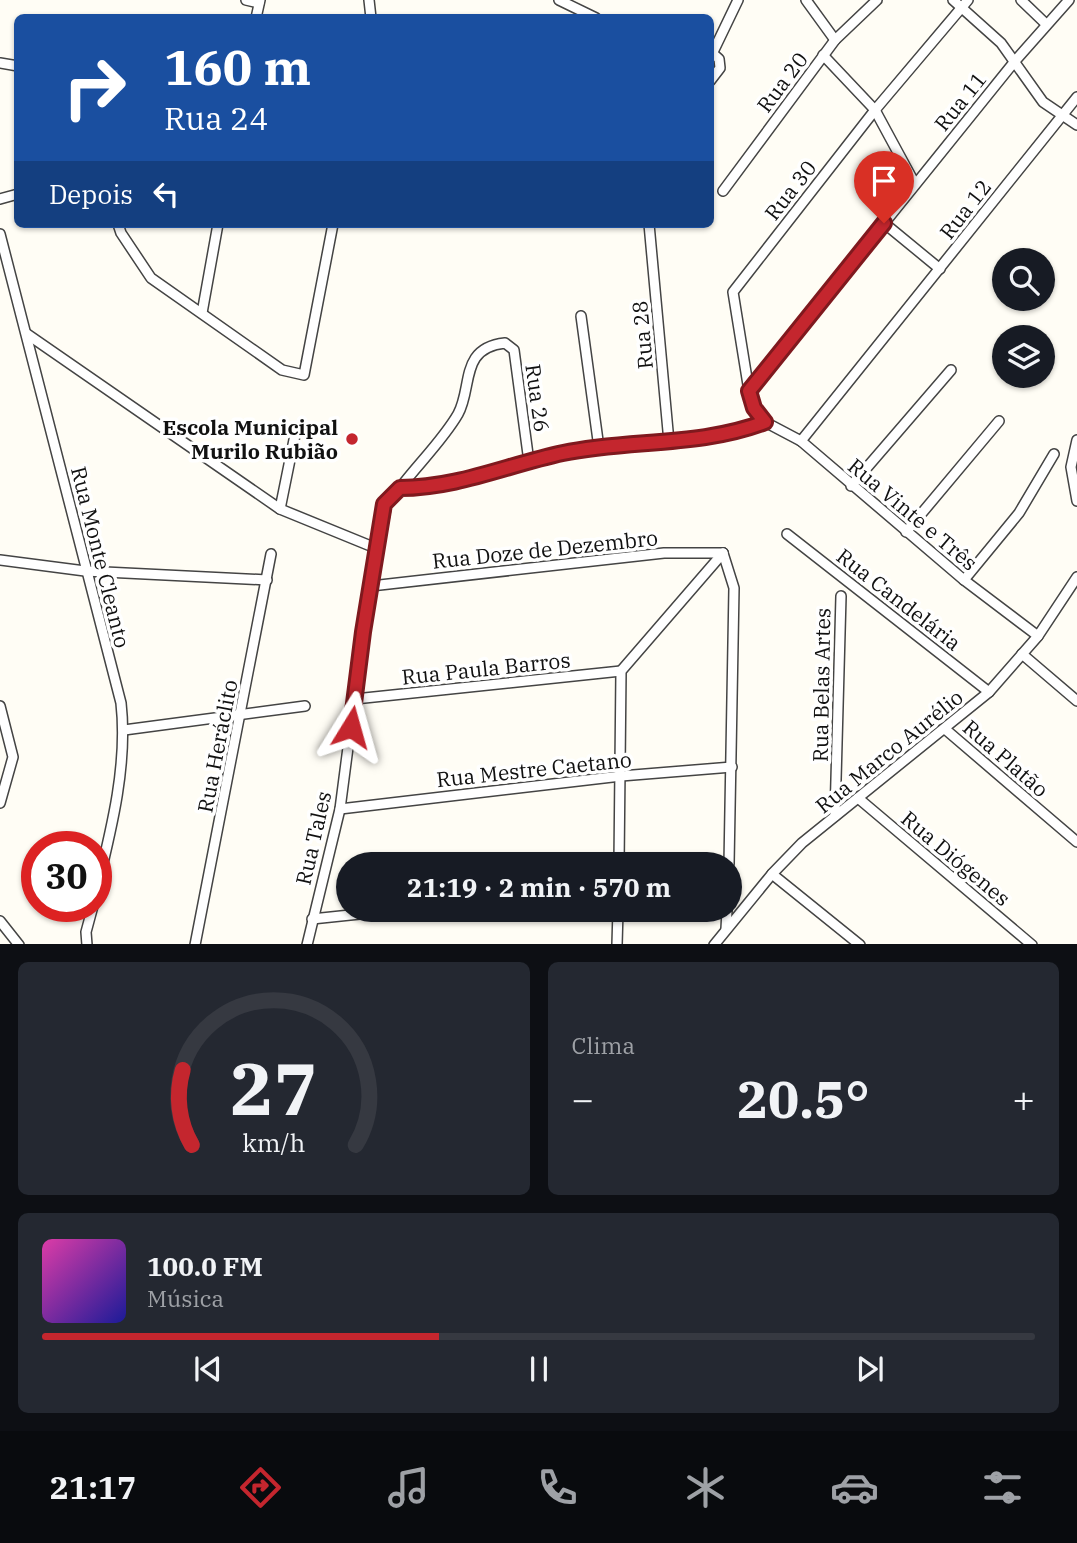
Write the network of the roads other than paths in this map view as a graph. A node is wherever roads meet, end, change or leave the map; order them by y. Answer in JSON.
{"nodes":[{"id":1,"x":246,"y":0,"type":"edge"},
{"id":2,"x":559,"y":0,"type":"edge"},
{"id":3,"x":738,"y":0,"type":"edge"},
{"id":4,"x":806,"y":0,"type":"edge"},
{"id":5,"x":877,"y":0,"type":"edge"},
{"id":6,"x":953,"y":0,"type":"edge"},
{"id":7,"x":1021,"y":0,"type":"edge"},
{"id":8,"x":1069,"y":0,"type":"edge"},
{"id":9,"x":259,"y":1,"type":"edge"},
{"id":10,"x":965,"y":4,"type":"edge"},
{"id":11,"x":588,"y":14,"type":"edge"},
{"id":12,"x":1046,"y":24,"type":"junction"},
{"id":13,"x":835,"y":40,"type":"junction"},
{"id":14,"x":714,"y":47,"type":"edge"},
{"id":15,"x":714,"y":55,"type":"edge"},
{"id":16,"x":823,"y":55,"type":"junction"},
{"id":17,"x":1014,"y":61,"type":"junction"},
{"id":18,"x":714,"y":76,"type":"edge"},
{"id":19,"x":1077,"y":97,"type":"edge"},
{"id":20,"x":875,"y":110,"type":"junction"},
{"id":21,"x":1060,"y":116,"type":"junction"},
{"id":22,"x":1077,"y":125,"type":"edge"},
{"id":23,"x":915,"y":184,"type":"junction"},
{"id":24,"x":723,"y":191,"type":"dead end"},
{"id":25,"x":884,"y":223,"type":"junction"},
{"id":26,"x":119,"y":228,"type":"edge"},
{"id":27,"x":217,"y":228,"type":"edge"},
{"id":28,"x":332,"y":228,"type":"edge"},
{"id":29,"x":649,"y":228,"type":"edge"},
{"id":30,"x":0,"y":234,"type":"edge"},
{"id":31,"x":940,"y":269,"type":"junction"},
{"id":32,"x":202,"y":313,"type":"junction"},
{"id":33,"x":581,"y":316,"type":"dead end"},
{"id":34,"x":27,"y":334,"type":"junction"},
{"id":35,"x":505,"y":344,"type":"joint"},
{"id":36,"x":951,"y":370,"type":"dead end"},
{"id":37,"x":749,"y":391,"type":"junction"},
{"id":38,"x":999,"y":421,"type":"dead end"},
{"id":39,"x":765,"y":422,"type":"junction"},
{"id":40,"x":296,"y":430,"type":"dead end"},
{"id":41,"x":1077,"y":440,"type":"edge"},
{"id":42,"x":801,"y":441,"type":"junction"},
{"id":43,"x":669,"y":442,"type":"junction"},
{"id":44,"x":599,"y":448,"type":"junction"},
{"id":45,"x":1054,"y":454,"type":"dead end"},
{"id":46,"x":529,"y":462,"type":"junction"},
{"id":47,"x":851,"y":486,"type":"junction"},
{"id":48,"x":396,"y":490,"type":"junction"},
{"id":49,"x":1077,"y":501,"type":"edge"},
{"id":50,"x":280,"y":509,"type":"junction"},
{"id":51,"x":906,"y":532,"type":"junction"},
{"id":52,"x":788,"y":534,"type":"dead end"},
{"id":53,"x":378,"y":549,"type":"junction"},
{"id":54,"x":723,"y":553,"type":"junction"},
{"id":55,"x":271,"y":554,"type":"dead end"},
{"id":56,"x":0,"y":560,"type":"edge"},
{"id":57,"x":85,"y":570,"type":"junction"},
{"id":58,"x":1077,"y":577,"type":"edge"},
{"id":59,"x":267,"y":580,"type":"junction"},
{"id":60,"x":964,"y":580,"type":"junction"},
{"id":61,"x":371,"y":586,"type":"junction"},
{"id":62,"x":841,"y":596,"type":"dead end"},
{"id":63,"x":1038,"y":636,"type":"junction"},
{"id":64,"x":1023,"y":654,"type":"junction"},
{"id":65,"x":621,"y":671,"type":"junction"},
{"id":66,"x":989,"y":692,"type":"junction"},
{"id":67,"x":355,"y":699,"type":"junction"},
{"id":68,"x":1077,"y":701,"type":"edge"},
{"id":69,"x":0,"y":706,"type":"edge"},
{"id":70,"x":305,"y":706,"type":"dead end"},
{"id":71,"x":242,"y":714,"type":"junction"},
{"id":72,"x":945,"y":729,"type":"junction"},
{"id":73,"x":124,"y":730,"type":"junction"},
{"id":74,"x":732,"y":767,"type":"junction"},
{"id":75,"x":621,"y":776,"type":"junction"},
{"id":76,"x":858,"y":798,"type":"junction"},
{"id":77,"x":0,"y":803,"type":"edge"},
{"id":78,"x":340,"y":809,"type":"junction"},
{"id":79,"x":835,"y":816,"type":"junction"},
{"id":80,"x":111,"y":831,"type":"edge"},
{"id":81,"x":1077,"y":842,"type":"edge"},
{"id":82,"x":619,"y":852,"type":"edge"},
{"id":83,"x":729,"y":852,"type":"edge"},
{"id":84,"x":772,"y":874,"type":"junction"},
{"id":85,"x":336,"y":916,"type":"edge"},
{"id":86,"x":312,"y":919,"type":"junction"},
{"id":87,"x":0,"y":922,"type":"edge"},
{"id":88,"x":89,"y":922,"type":"edge"},
{"id":89,"x":618,"y":922,"type":"edge"},
{"id":90,"x":726,"y":922,"type":"edge"},
{"id":91,"x":726,"y":929,"type":"junction"},
{"id":92,"x":19,"y":944,"type":"edge"},
{"id":93,"x":87,"y":944,"type":"edge"},
{"id":94,"x":195,"y":944,"type":"edge"},
{"id":95,"x":307,"y":944,"type":"edge"},
{"id":96,"x":617,"y":944,"type":"edge"},
{"id":97,"x":714,"y":944,"type":"edge"},
{"id":98,"x":860,"y":944,"type":"edge"},
{"id":99,"x":1032,"y":944,"type":"edge"}],
"edges":[{"from":1,"to":9,"type":"street"},
{"from":2,"to":11,"type":"street"},
{"from":3,"to":14,"type":"street"},
{"from":4,"to":13,"type":"street"},
{"from":5,"to":13,"type":"street","name":"Rua 20"},
{"from":6,"to":10,"type":"street"},
{"from":7,"to":12,"type":"street"},
{"from":8,"to":12,"type":"street","name":"Rua 11"},
{"from":10,"to":17,"type":"street"},
{"from":10,"to":20,"type":"street","name":"Rua 30"},
{"from":12,"to":17,"type":"street","name":"Rua 11"},
{"from":13,"to":16,"type":"street","name":"Rua 20"},
{"from":15,"to":18,"type":"street"},
{"from":16,"to":20,"type":"street"},
{"from":16,"to":24,"type":"street","name":"Rua 20"},
{"from":17,"to":21,"type":"street"},
{"from":17,"to":23,"type":"street","name":"Rua 11"},
{"from":19,"to":21,"type":"street","name":"Rua 12"},
{"from":20,"to":23,"type":"street"},
{"from":20,"to":37,"type":"street","name":"Rua 30"},
{"from":21,"to":22,"type":"street"},
{"from":21,"to":31,"type":"street","name":"Rua 12"},
{"from":23,"to":25,"type":"street","name":"Rua 11"},
{"from":25,"to":31,"type":"street"},
{"from":25,"to":37,"type":"street","name":"Rua 11"},
{"from":26,"to":32,"type":"street"},
{"from":27,"to":32,"type":"street"},
{"from":28,"to":32,"type":"street"},
{"from":29,"to":43,"type":"street","name":"Rua 28"},
{"from":30,"to":34,"type":"street","name":"Rua Monte Cleanto"},
{"from":31,"to":42,"type":"street","name":"Rua 12"},
{"from":33,"to":44,"type":"street"},
{"from":34,"to":50,"type":"street"},
{"from":34,"to":57,"type":"street","name":"Rua Monte Cleanto"},
{"from":35,"to":46,"type":"street","name":"Rua 26"},
{"from":35,"to":48,"type":"street","name":"Rua Tales"},
{"from":36,"to":47,"type":"street"},
{"from":37,"to":39,"type":"street"},
{"from":38,"to":51,"type":"street"},
{"from":39,"to":42,"type":"street","name":"Rua Vinte e Três"},
{"from":39,"to":43,"type":"street"},
{"from":40,"to":50,"type":"street"},
{"from":41,"to":49,"type":"street"},
{"from":42,"to":47,"type":"street","name":"Rua Vinte e Três"},
{"from":43,"to":44,"type":"street"},
{"from":44,"to":46,"type":"street"},
{"from":45,"to":60,"type":"street"},
{"from":46,"to":48,"type":"street"},
{"from":47,"to":51,"type":"street","name":"Rua Vinte e Três"},
{"from":48,"to":53,"type":"street","name":"Rua Tales"},
{"from":50,"to":53,"type":"street"},
{"from":51,"to":60,"type":"street","name":"Rua Vinte e Três"},
{"from":52,"to":66,"type":"street","name":"Rua Candelária"},
{"from":53,"to":61,"type":"street","name":"Rua Tales"},
{"from":54,"to":61,"type":"street","name":"Rua Doze de Dezembro"},
{"from":54,"to":65,"type":"street"},
{"from":54,"to":74,"type":"street"},
{"from":55,"to":59,"type":"street","name":"Rua Heráclito"},
{"from":56,"to":57,"type":"street"},
{"from":57,"to":59,"type":"street"},
{"from":57,"to":73,"type":"street","name":"Rua Monte Cleanto"},
{"from":58,"to":63,"type":"street","name":"Rua Marco Aurélio"},
{"from":59,"to":71,"type":"street","name":"Rua Heráclito"},
{"from":60,"to":63,"type":"street","name":"Rua Vinte e Três"},
{"from":61,"to":67,"type":"street","name":"Rua Tales"},
{"from":62,"to":79,"type":"street","name":"Rua Belas Artes"},
{"from":63,"to":64,"type":"street","name":"Rua Marco Aurélio"},
{"from":64,"to":66,"type":"street","name":"Rua Marco Aurélio"},
{"from":64,"to":68,"type":"street"},
{"from":65,"to":67,"type":"street","name":"Rua Paula Barros"},
{"from":65,"to":75,"type":"street"},
{"from":66,"to":72,"type":"street","name":"Rua Marco Aurélio"},
{"from":67,"to":78,"type":"street","name":"Rua Tales"},
{"from":69,"to":77,"type":"street"},
{"from":70,"to":71,"type":"street"},
{"from":71,"to":73,"type":"street"},
{"from":71,"to":94,"type":"street","name":"Rua Heráclito"},
{"from":72,"to":76,"type":"street","name":"Rua Marco Aurélio"},
{"from":72,"to":81,"type":"street","name":"Rua Platão"},
{"from":73,"to":80,"type":"street","name":"Rua Monte Cleanto"},
{"from":74,"to":75,"type":"street","name":"Rua Mestre Caetano"},
{"from":74,"to":83,"type":"street"},
{"from":75,"to":78,"type":"street","name":"Rua Mestre Caetano"},
{"from":75,"to":82,"type":"street"},
{"from":76,"to":79,"type":"street","name":"Rua Marco Aurélio"},
{"from":76,"to":99,"type":"street","name":"Rua Diógenes"},
{"from":78,"to":86,"type":"street","name":"Rua Tales"},
{"from":79,"to":84,"type":"street","name":"Rua Marco Aurélio"},
{"from":84,"to":91,"type":"street","name":"Rua Marco Aurélio"},
{"from":84,"to":98,"type":"street"},
{"from":85,"to":86,"type":"street"},
{"from":86,"to":95,"type":"street","name":"Rua Tales"},
{"from":87,"to":92,"type":"street"},
{"from":88,"to":93,"type":"street"},
{"from":89,"to":96,"type":"street"},
{"from":90,"to":91,"type":"street"},
{"from":91,"to":97,"type":"street","name":"Rua Marco Aurélio"}]}
